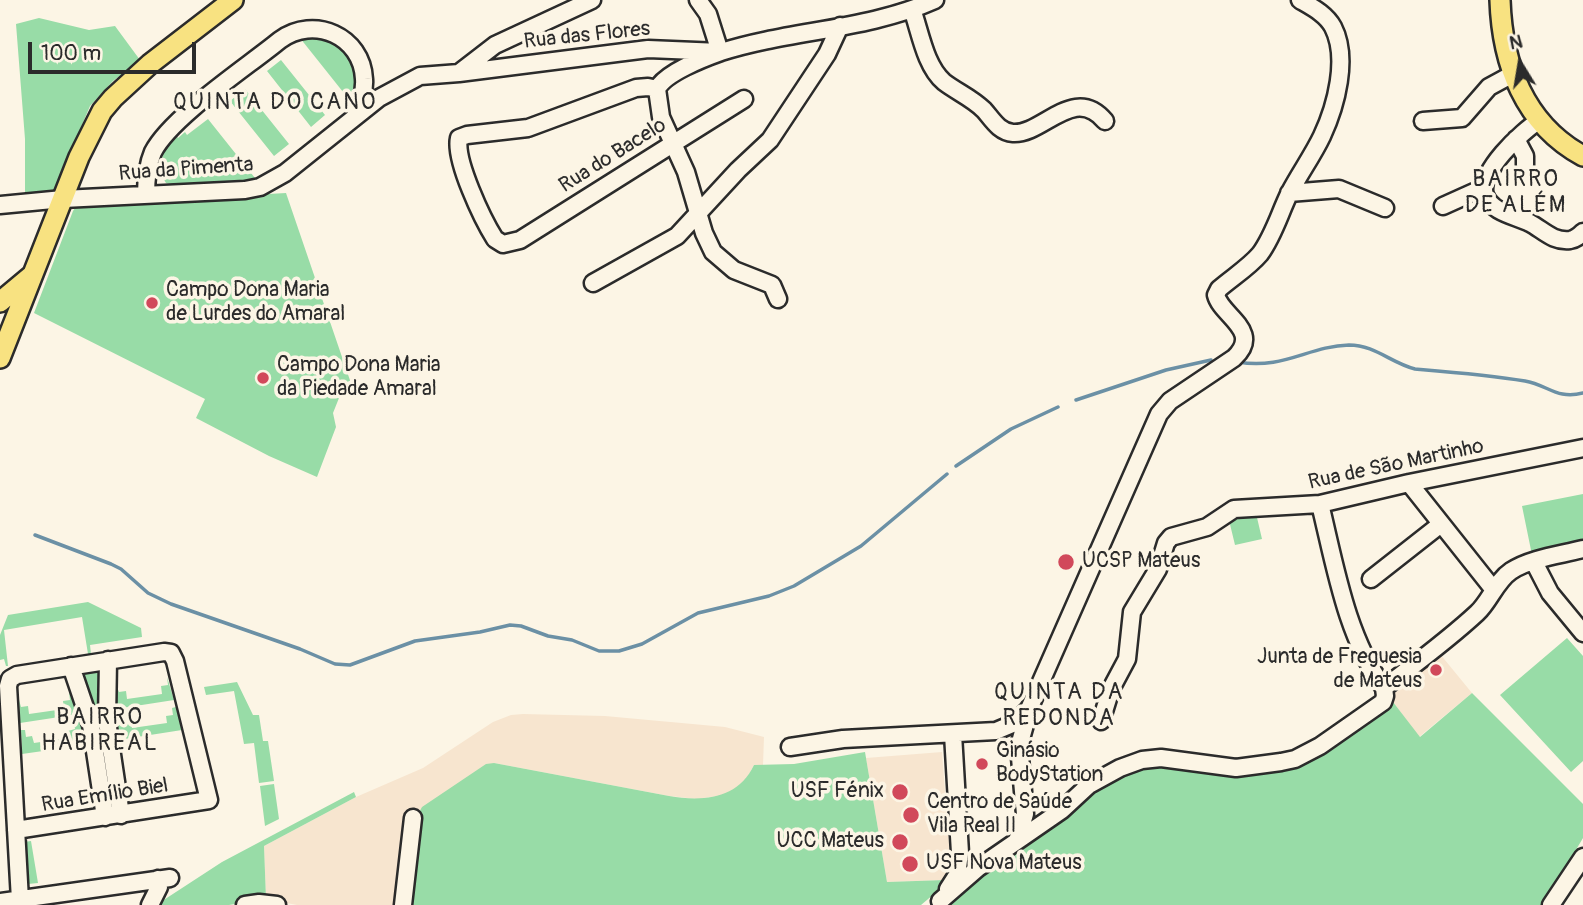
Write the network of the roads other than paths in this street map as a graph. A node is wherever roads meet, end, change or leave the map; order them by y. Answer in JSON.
{"nodes":[{"id":1,"x":233,"y":0,"type":"edge"},
{"id":2,"x":592,"y":0,"type":"edge"},
{"id":3,"x":698,"y":0,"type":"edge"},
{"id":4,"x":935,"y":0,"type":"edge"},
{"id":5,"x":1300,"y":0,"type":"edge"},
{"id":6,"x":1500,"y":0,"type":"edge"},
{"id":7,"x":912,"y":9,"type":"junction"},
{"id":8,"x":841,"y":26,"type":"junction"},
{"id":9,"x":720,"y":52,"type":"junction"},
{"id":10,"x":459,"y":73,"type":"junction"},
{"id":11,"x":1513,"y":74,"type":"junction"},
{"id":12,"x":657,"y":89,"type":"junction"},
{"id":13,"x":744,"y":99,"type":"dead end"},
{"id":14,"x":355,"y":116,"type":"junction"},
{"id":15,"x":1540,"y":120,"type":"junction"},
{"id":16,"x":1105,"y":121,"type":"dead end"},
{"id":17,"x":1423,"y":121,"type":"dead end"},
{"id":18,"x":1516,"y":139,"type":"junction"},
{"id":19,"x":673,"y":143,"type":"junction"},
{"id":20,"x":1583,"y":156,"type":"edge"},
{"id":21,"x":1525,"y":165,"type":"dead end"},
{"id":22,"x":1483,"y":188,"type":"junction"},
{"id":23,"x":1290,"y":193,"type":"junction"},
{"id":24,"x":146,"y":195,"type":"junction"},
{"id":25,"x":63,"y":199,"type":"junction"},
{"id":26,"x":0,"y":205,"type":"edge"},
{"id":27,"x":1443,"y":206,"type":"dead end"},
{"id":28,"x":1385,"y":208,"type":"dead end"},
{"id":29,"x":698,"y":216,"type":"junction"},
{"id":30,"x":1583,"y":232,"type":"edge"},
{"id":31,"x":35,"y":273,"type":"junction"},
{"id":32,"x":593,"y":283,"type":"dead end"},
{"id":33,"x":778,"y":299,"type":"dead end"},
{"id":34,"x":0,"y":302,"type":"edge"},
{"id":35,"x":13,"y":329,"type":"junction"},
{"id":36,"x":0,"y":358,"type":"edge"},
{"id":37,"x":0,"y":374,"type":"edge"},
{"id":38,"x":1583,"y":448,"type":"edge"},
{"id":39,"x":1409,"y":483,"type":"junction"},
{"id":40,"x":1320,"y":504,"type":"junction"},
{"id":41,"x":1440,"y":524,"type":"junction"},
{"id":42,"x":1583,"y":549,"type":"edge"},
{"id":43,"x":1534,"y":562,"type":"junction"},
{"id":44,"x":1371,"y":579,"type":"dead end"},
{"id":45,"x":1494,"y":590,"type":"junction"},
{"id":46,"x":1583,"y":633,"type":"edge"},
{"id":47,"x":108,"y":660,"type":"junction"},
{"id":48,"x":71,"y":666,"type":"junction"},
{"id":49,"x":1384,"y":688,"type":"junction"},
{"id":50,"x":1033,"y":701,"type":"junction"},
{"id":51,"x":1101,"y":721,"type":"dead end"},
{"id":52,"x":996,"y":732,"type":"junction"},
{"id":53,"x":953,"y":733,"type":"junction"},
{"id":54,"x":1019,"y":746,"type":"junction"},
{"id":55,"x":790,"y":747,"type":"dead end"},
{"id":56,"x":1024,"y":802,"type":"junction"},
{"id":57,"x":1059,"y":813,"type":"junction"},
{"id":58,"x":113,"y":816,"type":"junction"},
{"id":59,"x":413,"y":818,"type":"dead end"},
{"id":60,"x":16,"y":830,"type":"junction"},
{"id":61,"x":1017,"y":841,"type":"junction"},
{"id":62,"x":960,"y":853,"type":"junction"},
{"id":63,"x":1583,"y":857,"type":"edge"},
{"id":64,"x":978,"y":868,"type":"junction"},
{"id":65,"x":20,"y":900,"type":"junction"},
{"id":66,"x":0,"y":902,"type":"edge"},
{"id":67,"x":938,"y":903,"type":"edge"},
{"id":68,"x":150,"y":905,"type":"edge"},
{"id":69,"x":245,"y":905,"type":"edge"},
{"id":70,"x":277,"y":905,"type":"edge"},
{"id":71,"x":403,"y":905,"type":"edge"},
{"id":72,"x":1551,"y":905,"type":"edge"}],
"edges":[{"from":1,"to":25,"type":"main road"},
{"from":2,"to":10,"type":"street"},
{"from":3,"to":9,"type":"street"},
{"from":4,"to":7,"type":"street"},
{"from":5,"to":23,"type":"street"},
{"from":6,"to":11,"type":"main road"},
{"from":7,"to":8,"type":"street"},
{"from":7,"to":16,"type":"street"},
{"from":8,"to":9,"type":"street"},
{"from":8,"to":29,"type":"street"},
{"from":9,"to":10,"type":"street","name":"Rua das Flores"},
{"from":9,"to":12,"type":"street"},
{"from":10,"to":14,"type":"street","name":"Rua da Pimenta"},
{"from":11,"to":15,"type":"main road"},
{"from":11,"to":17,"type":"street"},
{"from":12,"to":19,"type":"street"},
{"from":12,"to":19,"type":"street","name":"Rua do Bacelo"},
{"from":13,"to":19,"type":"street","name":"Rua do Bacelo"},
{"from":14,"to":24,"type":"street","name":"Rua da Pimenta"},
{"from":14,"to":24,"type":"street"},
{"from":15,"to":18,"type":"street"},
{"from":15,"to":20,"type":"main road"},
{"from":18,"to":21,"type":"street"},
{"from":18,"to":22,"type":"street"},
{"from":19,"to":29,"type":"street"},
{"from":22,"to":27,"type":"street"},
{"from":22,"to":30,"type":"street"},
{"from":23,"to":28,"type":"street"},
{"from":23,"to":50,"type":"street"},
{"from":24,"to":25,"type":"street","name":"Rua da Pimenta"},
{"from":25,"to":26,"type":"street","name":"Rua da Pimenta"},
{"from":25,"to":31,"type":"main road"},
{"from":29,"to":32,"type":"street"},
{"from":29,"to":33,"type":"street"},
{"from":31,"to":34,"type":"main road"},
{"from":31,"to":35,"type":"main road"},
{"from":35,"to":36,"type":"main road"},
{"from":35,"to":37,"type":"main road"},
{"from":38,"to":39,"type":"street","name":"Rua de São Martinho"},
{"from":39,"to":40,"type":"street","name":"Rua de São Martinho"},
{"from":39,"to":41,"type":"street"},
{"from":40,"to":49,"type":"street"},
{"from":40,"to":51,"type":"street","name":"Rua de São Martinho"},
{"from":41,"to":44,"type":"street"},
{"from":41,"to":45,"type":"street"},
{"from":42,"to":43,"type":"street"},
{"from":43,"to":45,"type":"street"},
{"from":43,"to":46,"type":"street"},
{"from":45,"to":49,"type":"street"},
{"from":47,"to":48,"type":"street"},
{"from":47,"to":58,"type":"street"},
{"from":47,"to":58,"type":"street","name":"Rua Emílio Biel"},
{"from":48,"to":58,"type":"street"},
{"from":48,"to":60,"type":"street"},
{"from":49,"to":57,"type":"street"},
{"from":50,"to":52,"type":"street"},
{"from":50,"to":54,"type":"street"},
{"from":52,"to":53,"type":"street"},
{"from":52,"to":54,"type":"street"},
{"from":53,"to":55,"type":"street"},
{"from":53,"to":62,"type":"street"},
{"from":54,"to":56,"type":"street"},
{"from":56,"to":57,"type":"street"},
{"from":56,"to":61,"type":"street"},
{"from":57,"to":61,"type":"street"},
{"from":58,"to":60,"type":"street","name":"Rua Emílio Biel"},
{"from":59,"to":71,"type":"street"},
{"from":60,"to":65,"type":"street"},
{"from":61,"to":64,"type":"street"},
{"from":62,"to":64,"type":"street"},
{"from":62,"to":67,"type":"street"},
{"from":63,"to":72,"type":"street"},
{"from":64,"to":67,"type":"street"},
{"from":65,"to":66,"type":"street"},
{"from":65,"to":68,"type":"street"},
{"from":69,"to":70,"type":"street"}]}
